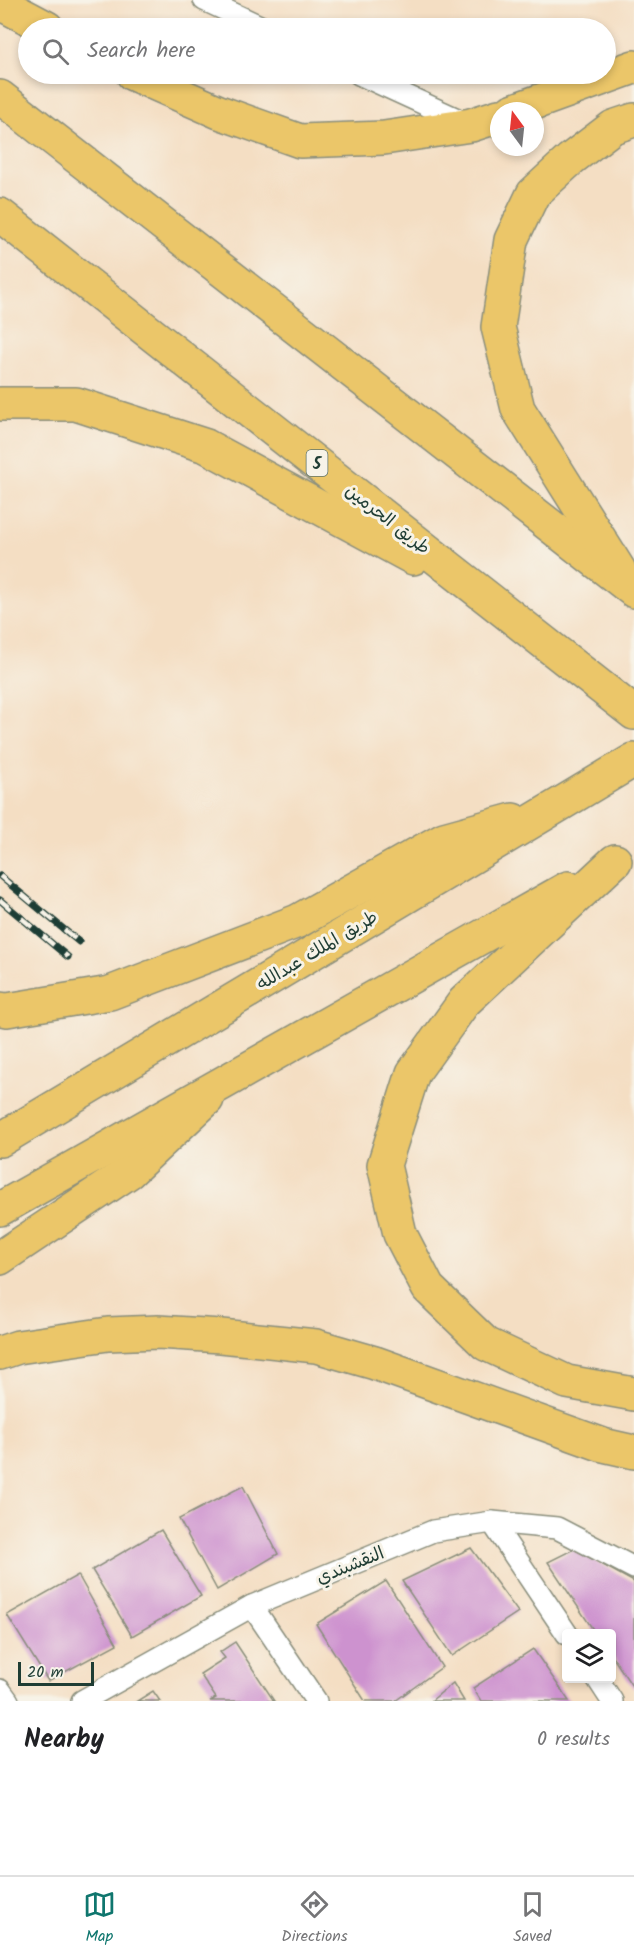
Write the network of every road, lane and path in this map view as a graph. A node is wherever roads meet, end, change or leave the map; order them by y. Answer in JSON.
{"nodes":[{"id":1,"x":204,"y":0,"type":"edge"},
{"id":2,"x":0,"y":3,"type":"edge"},
{"id":3,"x":28,"y":18,"type":"edge"},
{"id":4,"x":243,"y":18,"type":"edge"},
{"id":5,"x":634,"y":67,"type":"edge"},
{"id":6,"x":616,"y":73,"type":"edge"},
{"id":7,"x":156,"y":84,"type":"edge"},
{"id":8,"x":386,"y":84,"type":"edge"},
{"id":9,"x":587,"y":84,"type":"edge"},
{"id":10,"x":0,"y":97,"type":"edge"},
{"id":11,"x":537,"y":102,"type":"edge"},
{"id":12,"x":485,"y":120,"type":"edge"},
{"id":13,"x":634,"y":120,"type":"edge"},
{"id":14,"x":0,"y":215,"type":"edge"},
{"id":15,"x":0,"y":404,"type":"edge"},
{"id":16,"x":633,"y":590,"type":"edge"},
{"id":17,"x":495,"y":603,"type":"junction"},
{"id":18,"x":634,"y":713,"type":"edge"},
{"id":19,"x":634,"y":760,"type":"edge"},
{"id":20,"x":553,"y":809,"type":"junction"},
{"id":21,"x":625,"y":855,"type":"edge"},
{"id":22,"x":0,"y":1009,"type":"edge"},
{"id":23,"x":127,"y":1063,"type":"junction"},
{"id":24,"x":223,"y":1084,"type":"junction"},
{"id":25,"x":0,"y":1127,"type":"edge"},
{"id":26,"x":0,"y":1140,"type":"edge"},
{"id":27,"x":0,"y":1209,"type":"edge"},
{"id":28,"x":0,"y":1258,"type":"edge"},
{"id":29,"x":0,"y":1353,"type":"edge"},
{"id":30,"x":634,"y":1394,"type":"edge"},
{"id":31,"x":634,"y":1452,"type":"edge"},
{"id":32,"x":492,"y":1522,"type":"junction"},
{"id":33,"x":634,"y":1568,"type":"edge"},
{"id":34,"x":252,"y":1606,"type":"junction"},
{"id":35,"x":564,"y":1629,"type":"edge"},
{"id":36,"x":600,"y":1683,"type":"edge"},
{"id":37,"x":0,"y":1690,"type":"edge"},
{"id":38,"x":8,"y":1701,"type":"edge"},
{"id":39,"x":82,"y":1701,"type":"edge"},
{"id":40,"x":316,"y":1701,"type":"edge"},
{"id":41,"x":612,"y":1701,"type":"edge"}],
"edges":[{"from":1,"to":4,"type":"street"},
{"from":2,"to":3,"type":"main road"},
{"from":5,"to":6,"type":"main road"},
{"from":7,"to":12,"type":"main road"},
{"from":8,"to":12,"type":"street"},
{"from":9,"to":11,"type":"main road"},
{"from":10,"to":16,"type":"main road"},
{"from":13,"to":16,"type":"main road"},
{"from":14,"to":17,"type":"main road","name":"طريق الحرمين","number":"5"},
{"from":15,"to":17,"type":"main road"},
{"from":17,"to":18,"type":"main road","name":"طريق الحرمين","number":"5"},
{"from":19,"to":20,"type":"main road","name":"طريق الملك عبدالله"},
{"from":20,"to":22,"type":"main road"},
{"from":20,"to":23,"type":"main road","name":"طريق الملك عبدالله"},
{"from":21,"to":24,"type":"main road"},
{"from":21,"to":30,"type":"main road"},
{"from":23,"to":25,"type":"main road"},
{"from":23,"to":26,"type":"main road","name":"طريق الملك عبدالله"},
{"from":24,"to":27,"type":"main road"},
{"from":24,"to":28,"type":"main road"},
{"from":29,"to":31,"type":"main road"},
{"from":32,"to":33,"type":"street","name":"النقشبندي"},
{"from":32,"to":34,"type":"street","name":"النقشبندي"},
{"from":32,"to":35,"type":"street"},
{"from":34,"to":39,"type":"street","name":"النقشبندي"},
{"from":34,"to":40,"type":"street"},
{"from":36,"to":41,"type":"street"},
{"from":37,"to":38,"type":"street"}]}
